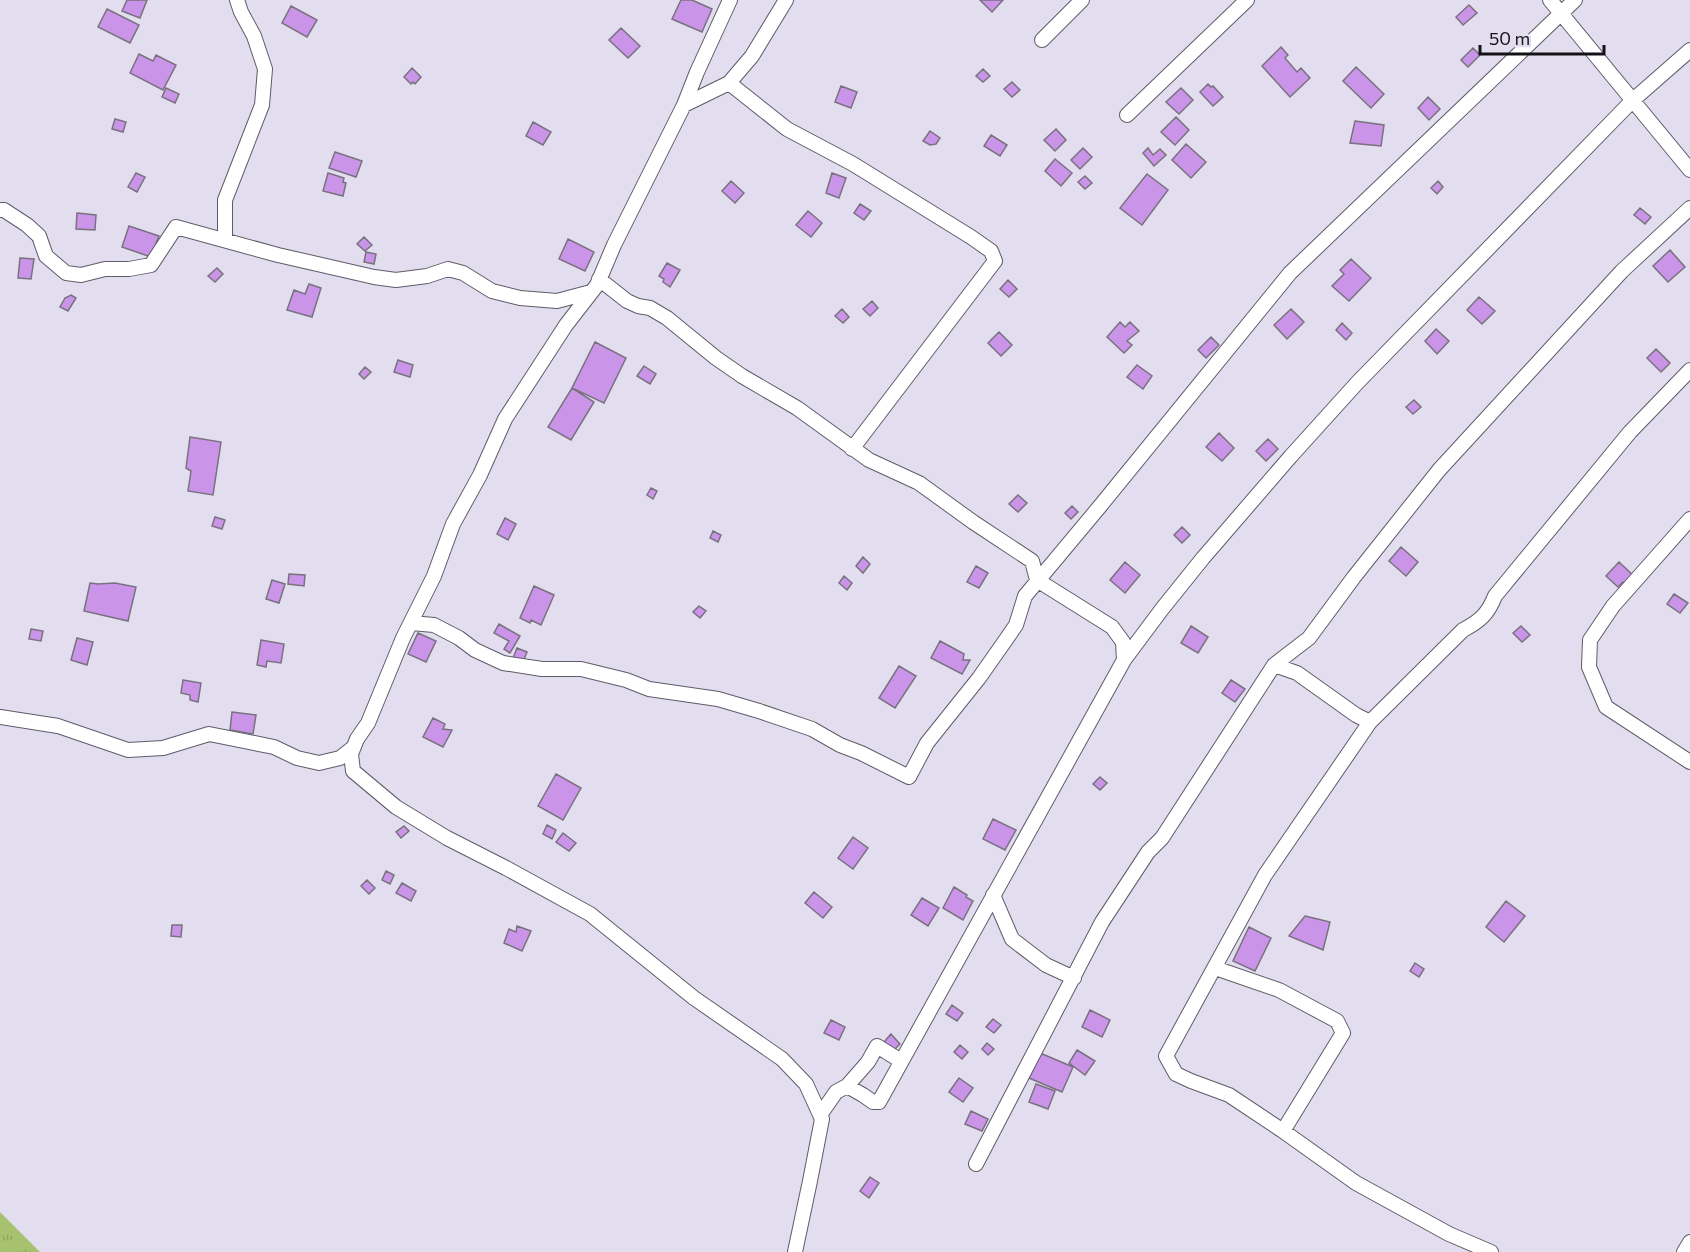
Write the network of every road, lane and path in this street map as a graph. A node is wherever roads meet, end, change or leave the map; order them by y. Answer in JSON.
{"nodes":[{"id":1,"x":237,"y":0,"type":"edge"},
{"id":2,"x":730,"y":0,"type":"edge"},
{"id":3,"x":786,"y":0,"type":"edge"},
{"id":4,"x":1082,"y":0,"type":"edge"},
{"id":5,"x":1247,"y":0,"type":"edge"},
{"id":6,"x":1550,"y":0,"type":"edge"},
{"id":7,"x":1575,"y":0,"type":"edge"},
{"id":8,"x":1561,"y":13,"type":"junction"},
{"id":9,"x":1042,"y":40,"type":"dead end"},
{"id":10,"x":1690,"y":50,"type":"edge"},
{"id":11,"x":729,"y":82,"type":"junction"},
{"id":12,"x":1633,"y":100,"type":"junction"},
{"id":13,"x":684,"y":105,"type":"junction"},
{"id":14,"x":1127,"y":115,"type":"dead end"},
{"id":15,"x":1690,"y":170,"type":"edge"},
{"id":16,"x":1690,"y":208,"type":"edge"},
{"id":17,"x":0,"y":210,"type":"edge"},
{"id":18,"x":225,"y":240,"type":"junction"},
{"id":19,"x":599,"y":279,"type":"junction"},
{"id":20,"x":591,"y":292,"type":"junction"},
{"id":21,"x":1690,"y":370,"type":"edge"},
{"id":22,"x":852,"y":449,"type":"junction"},
{"id":23,"x":1690,"y":519,"type":"edge"},
{"id":24,"x":1053,"y":560,"type":"junction"},
{"id":25,"x":1032,"y":561,"type":"junction"},
{"id":26,"x":1037,"y":580,"type":"junction"},
{"id":27,"x":411,"y":623,"type":"junction"},
{"id":28,"x":1124,"y":660,"type":"junction"},
{"id":29,"x":1274,"y":665,"type":"junction"},
{"id":30,"x":0,"y":717,"type":"edge"},
{"id":31,"x":1370,"y":722,"type":"junction"},
{"id":32,"x":354,"y":747,"type":"junction"},
{"id":33,"x":1690,"y":762,"type":"edge"},
{"id":34,"x":993,"y":895,"type":"junction"},
{"id":35,"x":1215,"y":968,"type":"junction"},
{"id":36,"x":1074,"y":978,"type":"junction"},
{"id":37,"x":901,"y":1061,"type":"junction"},
{"id":38,"x":847,"y":1086,"type":"junction"},
{"id":39,"x":820,"y":1115,"type":"junction"},
{"id":40,"x":1283,"y":1131,"type":"junction"},
{"id":41,"x":976,"y":1164,"type":"dead end"},
{"id":42,"x":1690,"y":1242,"type":"edge"},
{"id":43,"x":795,"y":1252,"type":"edge"},
{"id":44,"x":1491,"y":1252,"type":"edge"},
{"id":45,"x":1684,"y":1252,"type":"edge"}],
"edges":[{"from":1,"to":18,"type":"street"},
{"from":2,"to":13,"type":"street"},
{"from":3,"to":11,"type":"street"},
{"from":4,"to":9,"type":"street"},
{"from":5,"to":14,"type":"street"},
{"from":6,"to":8,"type":"street"},
{"from":7,"to":8,"type":"street"},
{"from":8,"to":12,"type":"street"},
{"from":8,"to":24,"type":"street"},
{"from":10,"to":12,"type":"street"},
{"from":11,"to":13,"type":"street"},
{"from":11,"to":22,"type":"street"},
{"from":12,"to":15,"type":"street"},
{"from":12,"to":28,"type":"street"},
{"from":13,"to":19,"type":"street"},
{"from":16,"to":29,"type":"street"},
{"from":17,"to":18,"type":"street"},
{"from":18,"to":20,"type":"street"},
{"from":19,"to":20,"type":"street"},
{"from":19,"to":22,"type":"street"},
{"from":20,"to":27,"type":"street"},
{"from":21,"to":31,"type":"street"},
{"from":22,"to":25,"type":"street"},
{"from":23,"to":33,"type":"street"},
{"from":24,"to":25,"type":"street"},
{"from":24,"to":26,"type":"street"},
{"from":25,"to":26,"type":"street"},
{"from":26,"to":27,"type":"street"},
{"from":26,"to":28,"type":"street"},
{"from":27,"to":32,"type":"street"},
{"from":28,"to":34,"type":"street"},
{"from":29,"to":31,"type":"street"},
{"from":29,"to":36,"type":"street"},
{"from":30,"to":32,"type":"street"},
{"from":31,"to":35,"type":"street"},
{"from":32,"to":39,"type":"street"},
{"from":34,"to":36,"type":"street"},
{"from":34,"to":37,"type":"street"},
{"from":35,"to":40,"type":"street"},
{"from":35,"to":40,"type":"street"},
{"from":36,"to":41,"type":"street"},
{"from":37,"to":38,"type":"street"},
{"from":37,"to":38,"type":"street"},
{"from":38,"to":39,"type":"street"},
{"from":39,"to":43,"type":"street"},
{"from":40,"to":44,"type":"street"},
{"from":42,"to":45,"type":"street"}]}
